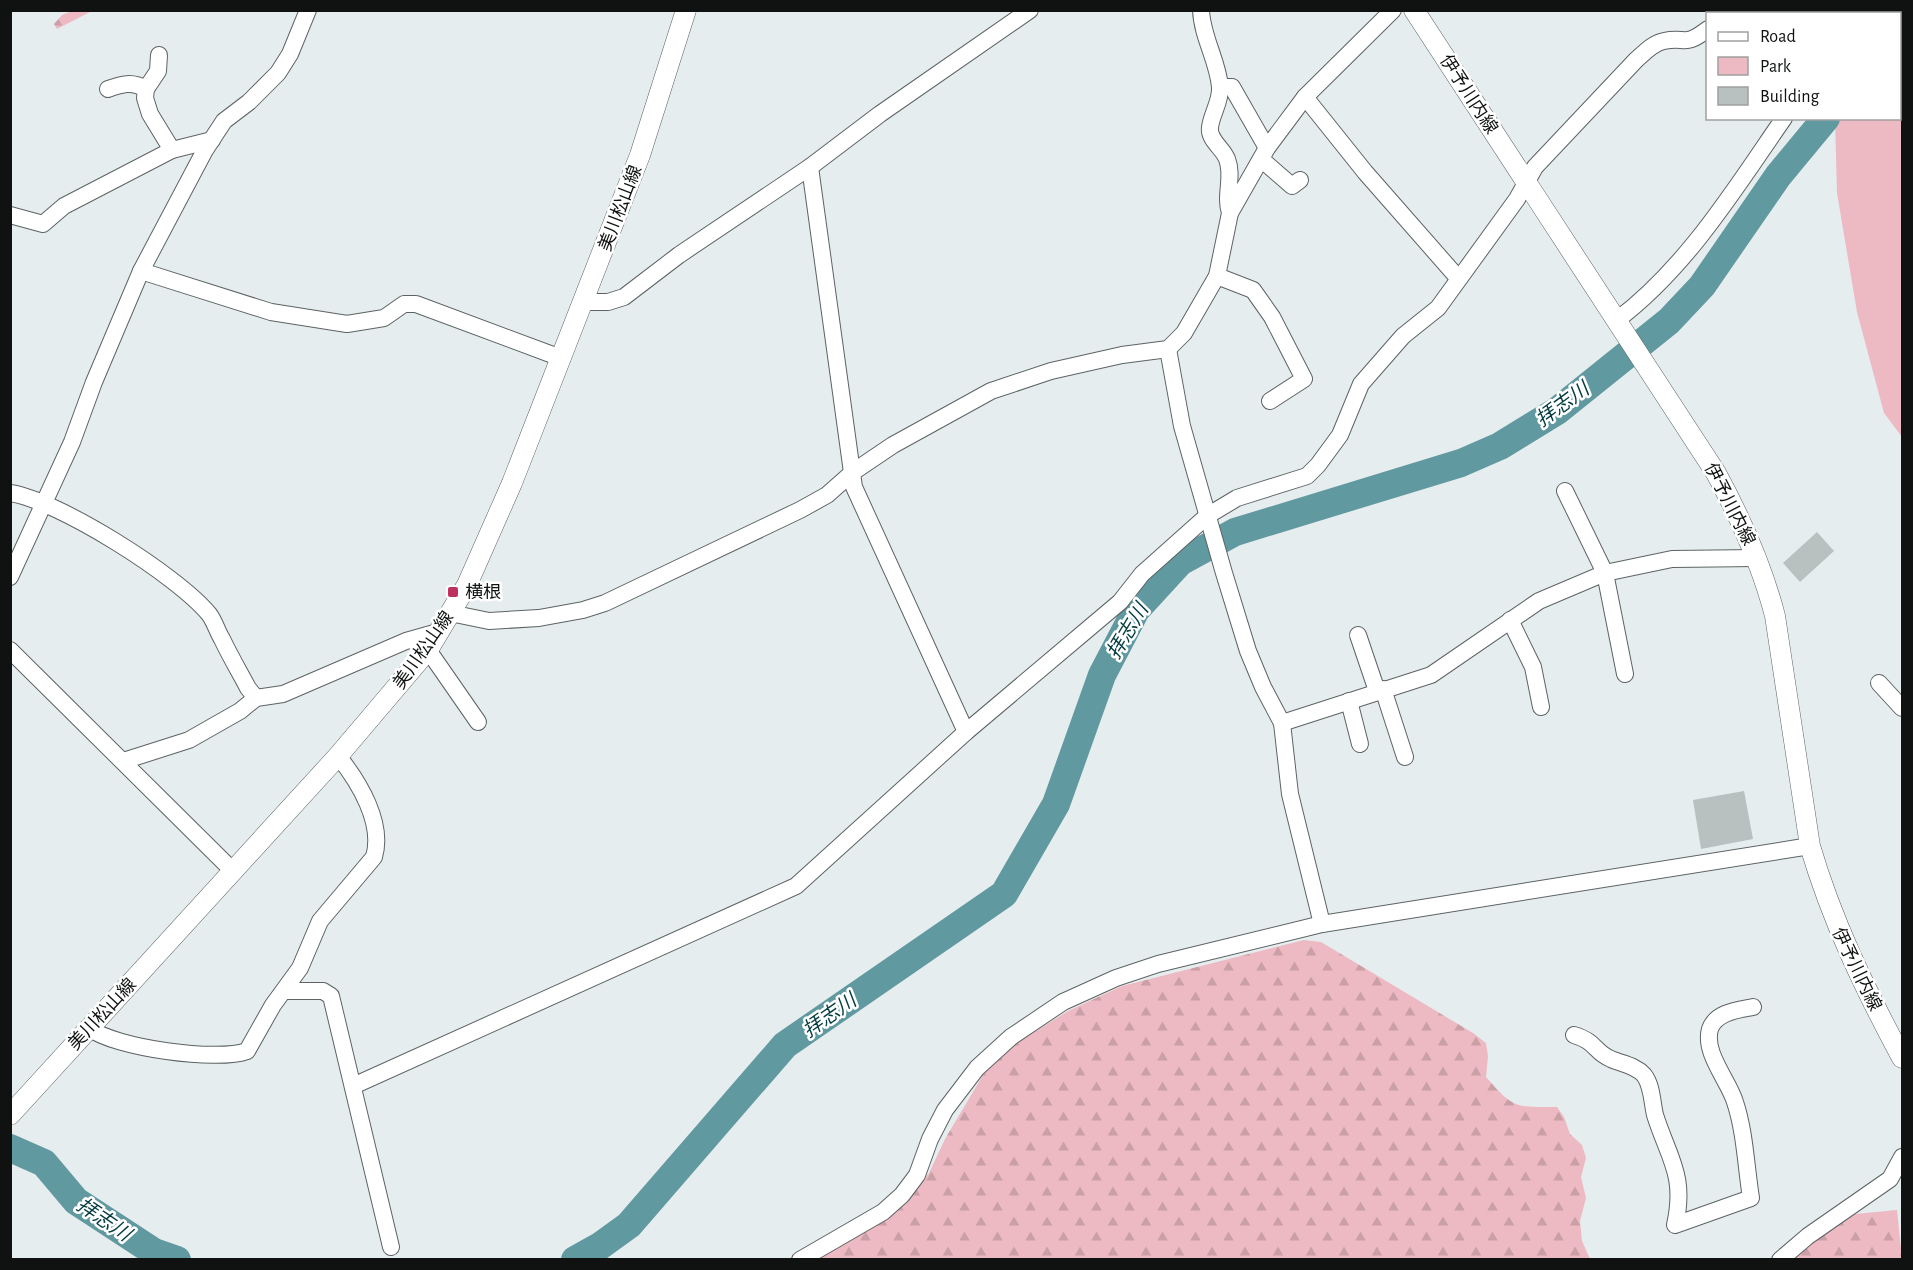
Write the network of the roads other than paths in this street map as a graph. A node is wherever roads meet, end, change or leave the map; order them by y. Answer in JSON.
{"nodes":[{"id":1,"x":308,"y":10,"type":"edge"},
{"id":2,"x":686,"y":10,"type":"edge"},
{"id":3,"x":1030,"y":10,"type":"edge"},
{"id":4,"x":1201,"y":10,"type":"edge"},
{"id":5,"x":1394,"y":10,"type":"edge"},
{"id":6,"x":1414,"y":10,"type":"edge"},
{"id":7,"x":1706,"y":30,"type":"edge"},
{"id":8,"x":159,"y":55,"type":"dead end"},
{"id":9,"x":1220,"y":87,"type":"junction"},
{"id":10,"x":108,"y":89,"type":"dead end"},
{"id":11,"x":146,"y":89,"type":"junction"},
{"id":12,"x":1305,"y":97,"type":"junction"},
{"id":13,"x":1783,"y":120,"type":"edge"},
{"id":14,"x":212,"y":140,"type":"junction"},
{"id":15,"x":172,"y":150,"type":"junction"},
{"id":16,"x":1264,"y":153,"type":"junction"},
{"id":17,"x":810,"y":168,"type":"junction"},
{"id":18,"x":1300,"y":180,"type":"dead end"},
{"id":19,"x":1526,"y":182,"type":"junction"},
{"id":20,"x":1230,"y":213,"type":"junction"},
{"id":21,"x":10,"y":215,"type":"edge"},
{"id":22,"x":141,"y":271,"type":"junction"},
{"id":23,"x":1216,"y":276,"type":"junction"},
{"id":24,"x":1458,"y":278,"type":"junction"},
{"id":25,"x":584,"y":302,"type":"junction"},
{"id":26,"x":1619,"y":324,"type":"junction"},
{"id":27,"x":1168,"y":349,"type":"junction"},
{"id":28,"x":561,"y":358,"type":"junction"},
{"id":29,"x":1270,"y":401,"type":"dead end"},
{"id":30,"x":853,"y":472,"type":"junction"},
{"id":31,"x":1565,"y":491,"type":"dead end"},
{"id":32,"x":10,"y":493,"type":"edge"},
{"id":33,"x":44,"y":504,"type":"junction"},
{"id":34,"x":1208,"y":519,"type":"junction"},
{"id":35,"x":1757,"y":558,"type":"junction"},
{"id":36,"x":1605,"y":573,"type":"junction"},
{"id":37,"x":10,"y":577,"type":"edge"},
{"id":38,"x":450,"y":614,"type":"junction"},
{"id":39,"x":1510,"y":620,"type":"junction"},
{"id":40,"x":438,"y":632,"type":"junction"},
{"id":41,"x":1358,"y":635,"type":"dead end"},
{"id":42,"x":10,"y":650,"type":"edge"},
{"id":43,"x":428,"y":650,"type":"junction"},
{"id":44,"x":1625,"y":674,"type":"dead end"},
{"id":45,"x":1879,"y":683,"type":"dead end"},
{"id":46,"x":1380,"y":690,"type":"junction"},
{"id":47,"x":256,"y":698,"type":"junction"},
{"id":48,"x":1349,"y":701,"type":"junction"},
{"id":49,"x":1541,"y":707,"type":"dead end"},
{"id":50,"x":1902,"y":708,"type":"edge"},
{"id":51,"x":478,"y":722,"type":"dead end"},
{"id":52,"x":1282,"y":723,"type":"junction"},
{"id":53,"x":966,"y":732,"type":"junction"},
{"id":54,"x":1360,"y":744,"type":"dead end"},
{"id":55,"x":338,"y":756,"type":"junction"},
{"id":56,"x":1406,"y":757,"type":"dead end"},
{"id":57,"x":123,"y":761,"type":"junction"},
{"id":58,"x":1809,"y":846,"type":"junction"},
{"id":59,"x":232,"y":870,"type":"junction"},
{"id":60,"x":1322,"y":924,"type":"junction"},
{"id":61,"x":284,"y":992,"type":"junction"},
{"id":62,"x":1753,"y":1007,"type":"dead end"},
{"id":63,"x":89,"y":1028,"type":"junction"},
{"id":64,"x":1574,"y":1035,"type":"dead end"},
{"id":65,"x":1902,"y":1058,"type":"edge"},
{"id":66,"x":353,"y":1086,"type":"junction"},
{"id":67,"x":10,"y":1115,"type":"edge"},
{"id":68,"x":1902,"y":1157,"type":"edge"},
{"id":69,"x":391,"y":1247,"type":"dead end"},
{"id":70,"x":800,"y":1260,"type":"edge"},
{"id":71,"x":1780,"y":1260,"type":"edge"}],
"edges":[{"from":1,"to":14,"type":"street"},
{"from":2,"to":25,"type":"main road","name":"美川松山線"},
{"from":3,"to":17,"type":"street"},
{"from":4,"to":9,"type":"street"},
{"from":5,"to":12,"type":"street"},
{"from":6,"to":19,"type":"main road","name":"伊予川内線"},
{"from":7,"to":19,"type":"street"},
{"from":8,"to":11,"type":"street"},
{"from":9,"to":16,"type":"street"},
{"from":9,"to":20,"type":"street"},
{"from":10,"to":11,"type":"street"},
{"from":11,"to":15,"type":"street"},
{"from":12,"to":16,"type":"street"},
{"from":12,"to":24,"type":"street"},
{"from":13,"to":26,"type":"street"},
{"from":14,"to":15,"type":"street"},
{"from":14,"to":22,"type":"street"},
{"from":15,"to":21,"type":"street"},
{"from":16,"to":18,"type":"street"},
{"from":16,"to":20,"type":"street"},
{"from":17,"to":25,"type":"street"},
{"from":17,"to":30,"type":"street"},
{"from":19,"to":24,"type":"street"},
{"from":19,"to":26,"type":"main road","name":"伊予川内線"},
{"from":20,"to":23,"type":"street"},
{"from":22,"to":28,"type":"street"},
{"from":22,"to":33,"type":"street"},
{"from":23,"to":27,"type":"street"},
{"from":23,"to":29,"type":"street"},
{"from":24,"to":34,"type":"street"},
{"from":25,"to":28,"type":"main road","name":"美川松山線"},
{"from":26,"to":35,"type":"main road","name":"伊予川内線"},
{"from":27,"to":30,"type":"street"},
{"from":27,"to":34,"type":"street"},
{"from":28,"to":38,"type":"main road","name":"美川松山線"},
{"from":30,"to":38,"type":"street"},
{"from":30,"to":53,"type":"street"},
{"from":31,"to":36,"type":"street"},
{"from":32,"to":33,"type":"street"},
{"from":33,"to":37,"type":"street"},
{"from":33,"to":47,"type":"street"},
{"from":34,"to":52,"type":"street"},
{"from":34,"to":53,"type":"street"},
{"from":35,"to":36,"type":"street"},
{"from":35,"to":58,"type":"main road","name":"伊予川内線"},
{"from":36,"to":39,"type":"street"},
{"from":36,"to":44,"type":"street"},
{"from":38,"to":40,"type":"main road","name":"美川松山線"},
{"from":39,"to":46,"type":"street"},
{"from":39,"to":49,"type":"street"},
{"from":40,"to":43,"type":"main road","name":"美川松山線"},
{"from":40,"to":47,"type":"street"},
{"from":41,"to":46,"type":"street"},
{"from":42,"to":57,"type":"street"},
{"from":43,"to":51,"type":"street"},
{"from":43,"to":55,"type":"main road","name":"美川松山線"},
{"from":45,"to":50,"type":"street"},
{"from":46,"to":48,"type":"street"},
{"from":46,"to":56,"type":"street"},
{"from":47,"to":57,"type":"street"},
{"from":48,"to":52,"type":"street"},
{"from":48,"to":54,"type":"street"},
{"from":52,"to":60,"type":"street"},
{"from":53,"to":66,"type":"street"},
{"from":55,"to":59,"type":"main road","name":"美川松山線"},
{"from":55,"to":61,"type":"street"},
{"from":57,"to":59,"type":"street"},
{"from":58,"to":60,"type":"street"},
{"from":58,"to":65,"type":"main road","name":"伊予川内線"},
{"from":59,"to":63,"type":"main road","name":"美川松山線"},
{"from":60,"to":70,"type":"street"},
{"from":61,"to":63,"type":"street"},
{"from":61,"to":66,"type":"street"},
{"from":62,"to":64,"type":"street"},
{"from":63,"to":67,"type":"main road","name":"美川松山線"},
{"from":66,"to":69,"type":"street"},
{"from":68,"to":71,"type":"street"}]}
